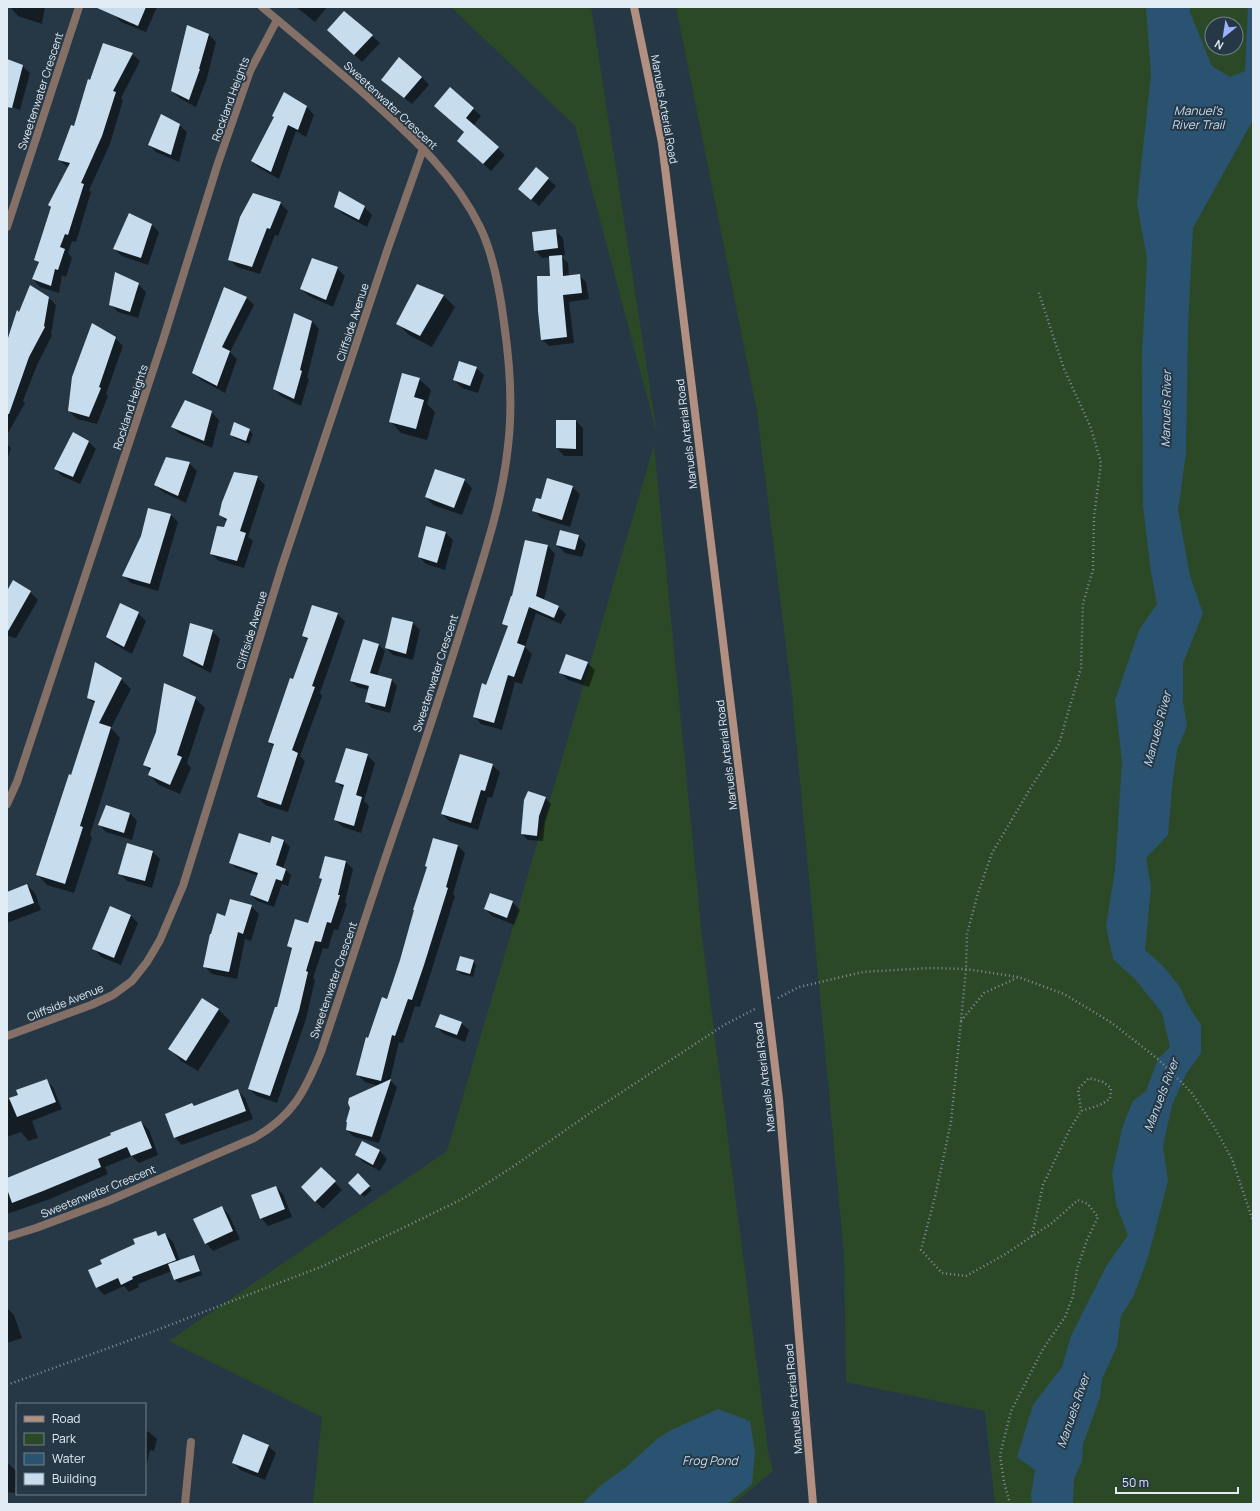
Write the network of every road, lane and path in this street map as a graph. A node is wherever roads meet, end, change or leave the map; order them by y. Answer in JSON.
{"nodes":[{"id":1,"x":79,"y":7,"type":"edge"},
{"id":2,"x":262,"y":7,"type":"edge"},
{"id":3,"x":634,"y":7,"type":"edge"},
{"id":4,"x":277,"y":20,"type":"junction"},
{"id":5,"x":423,"y":149,"type":"junction"},
{"id":6,"x":7,"y":227,"type":"edge"},
{"id":7,"x":1038,"y":290,"type":"dead end"},
{"id":8,"x":7,"y":804,"type":"edge"},
{"id":9,"x":966,"y":969,"type":"junction"},
{"id":10,"x":1018,"y":977,"type":"junction"},
{"id":11,"x":774,"y":1000,"type":"dead end"},
{"id":12,"x":761,"y":1006,"type":"dead end"},
{"id":13,"x":961,"y":1021,"type":"junction"},
{"id":14,"x":7,"y":1036,"type":"edge"},
{"id":15,"x":1081,"y":1111,"type":"junction"},
{"id":16,"x":1253,"y":1221,"type":"edge"},
{"id":17,"x":7,"y":1236,"type":"edge"},
{"id":18,"x":1032,"y":1237,"type":"junction"},
{"id":19,"x":7,"y":1385,"type":"edge"},
{"id":20,"x":190,"y":1442,"type":"dead end"},
{"id":21,"x":185,"y":1504,"type":"edge"},
{"id":22,"x":813,"y":1504,"type":"edge"},
{"id":23,"x":1010,"y":1504,"type":"edge"}],
"edges":[{"from":1,"to":6,"type":"street","name":"Sweetenwater Crescent"},
{"from":2,"to":4,"type":"street","name":"Sweetenwater Crescent"},
{"from":3,"to":22,"type":"main road","name":"Manuels Arterial Road"},
{"from":4,"to":5,"type":"street","name":"Sweetenwater Crescent"},
{"from":4,"to":8,"type":"street","name":"Rockland Heights"},
{"from":5,"to":14,"type":"street","name":"Cliffside Avenue"},
{"from":5,"to":17,"type":"street","name":"Sweetenwater Crescent"},
{"from":7,"to":9,"type":"path"},
{"from":9,"to":10,"type":"path"},
{"from":9,"to":11,"type":"path"},
{"from":9,"to":13,"type":"path"},
{"from":10,"to":13,"type":"path"},
{"from":10,"to":16,"type":"path"},
{"from":12,"to":19,"type":"path"},
{"from":13,"to":18,"type":"path"},
{"from":15,"to":15,"type":"path"},
{"from":15,"to":18,"type":"path"},
{"from":18,"to":23,"type":"path"},
{"from":20,"to":21,"type":"street"}]}
